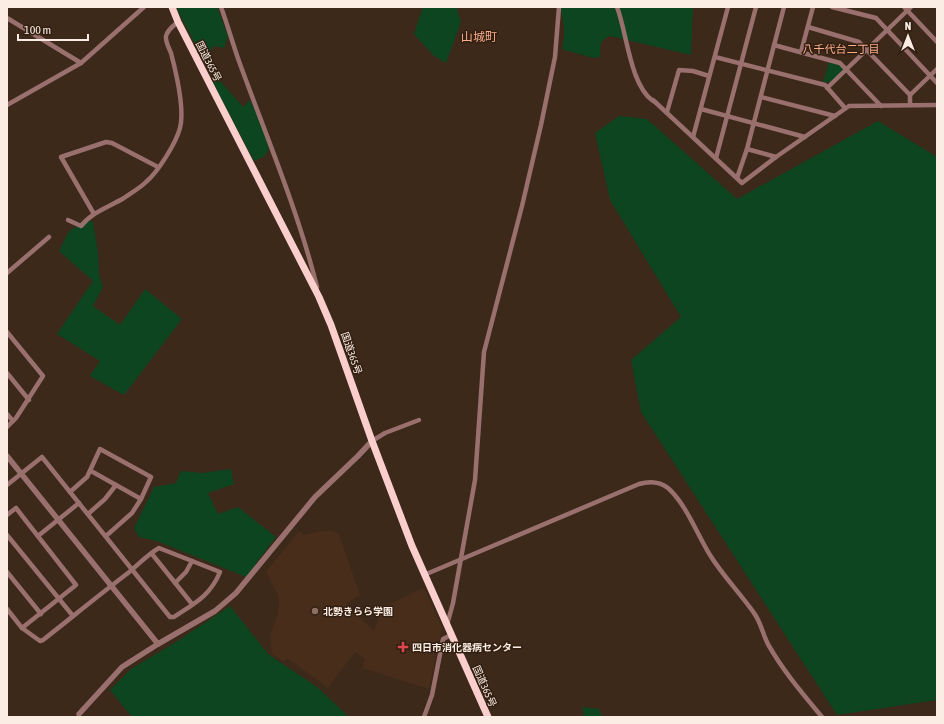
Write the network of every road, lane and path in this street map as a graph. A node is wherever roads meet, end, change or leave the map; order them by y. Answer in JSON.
{"nodes":[{"id":1,"x":144,"y":7,"type":"edge"},
{"id":2,"x":172,"y":7,"type":"edge"},
{"id":3,"x":221,"y":7,"type":"edge"},
{"id":4,"x":559,"y":7,"type":"edge"},
{"id":5,"x":617,"y":7,"type":"edge"},
{"id":6,"x":728,"y":7,"type":"edge"},
{"id":7,"x":756,"y":7,"type":"edge"},
{"id":8,"x":784,"y":7,"type":"edge"},
{"id":9,"x":813,"y":7,"type":"edge"},
{"id":10,"x":832,"y":7,"type":"edge"},
{"id":11,"x":912,"y":7,"type":"edge"},
{"id":12,"x":845,"y":9,"type":"edge"},
{"id":13,"x":905,"y":9,"type":"edge"},
{"id":14,"x":7,"y":18,"type":"edge"},
{"id":15,"x":178,"y":22,"type":"junction"},
{"id":16,"x":808,"y":27,"type":"junction"},
{"id":17,"x":887,"y":30,"type":"junction"},
{"id":18,"x":937,"y":42,"type":"edge"},
{"id":19,"x":774,"y":45,"type":"junction"},
{"id":20,"x":867,"y":49,"type":"junction"},
{"id":21,"x":801,"y":52,"type":"junction"},
{"id":22,"x":715,"y":57,"type":"junction"},
{"id":23,"x":81,"y":63,"type":"junction"},
{"id":24,"x":741,"y":63,"type":"junction"},
{"id":25,"x":847,"y":69,"type":"junction"},
{"id":26,"x":937,"y":69,"type":"edge"},
{"id":27,"x":768,"y":70,"type":"junction"},
{"id":28,"x":710,"y":76,"type":"junction"},
{"id":29,"x":930,"y":76,"type":"junction"},
{"id":30,"x":937,"y":83,"type":"edge"},
{"id":31,"x":826,"y":88,"type":"junction"},
{"id":32,"x":910,"y":95,"type":"junction"},
{"id":33,"x":761,"y":97,"type":"junction"},
{"id":34,"x":7,"y":105,"type":"edge"},
{"id":35,"x":910,"y":105,"type":"junction"},
{"id":36,"x":937,"y":105,"type":"edge"},
{"id":37,"x":881,"y":106,"type":"junction"},
{"id":38,"x":845,"y":108,"type":"junction"},
{"id":39,"x":701,"y":109,"type":"junction"},
{"id":40,"x":667,"y":112,"type":"junction"},
{"id":41,"x":727,"y":116,"type":"junction"},
{"id":42,"x":835,"y":116,"type":"junction"},
{"id":43,"x":754,"y":123,"type":"junction"},
{"id":44,"x":693,"y":137,"type":"junction"},
{"id":45,"x":805,"y":137,"type":"junction"},
{"id":46,"x":748,"y":149,"type":"junction"},
{"id":47,"x":776,"y":157,"type":"junction"},
{"id":48,"x":716,"y":158,"type":"junction"},
{"id":49,"x":158,"y":167,"type":"junction"},
{"id":50,"x":737,"y":178,"type":"junction"},
{"id":51,"x":94,"y":214,"type":"junction"},
{"id":52,"x":68,"y":220,"type":"dead end"},
{"id":53,"x":49,"y":237,"type":"dead end"},
{"id":54,"x":7,"y":274,"type":"edge"},
{"id":55,"x":319,"y":297,"type":"junction"},
{"id":56,"x":7,"y":332,"type":"edge"},
{"id":57,"x":7,"y":373,"type":"edge"},
{"id":58,"x":29,"y":400,"type":"junction"},
{"id":59,"x":7,"y":414,"type":"edge"},
{"id":60,"x":419,"y":420,"type":"dead end"},
{"id":61,"x":13,"y":421,"type":"junction"},
{"id":62,"x":7,"y":427,"type":"edge"},
{"id":63,"x":372,"y":441,"type":"junction"},
{"id":64,"x":7,"y":456,"type":"edge"},
{"id":65,"x":91,"y":471,"type":"junction"},
{"id":66,"x":21,"y":473,"type":"junction"},
{"id":67,"x":7,"y":485,"type":"edge"},
{"id":68,"x":116,"y":485,"type":"junction"},
{"id":69,"x":70,"y":492,"type":"junction"},
{"id":70,"x":141,"y":499,"type":"junction"},
{"id":71,"x":79,"y":503,"type":"junction"},
{"id":72,"x":88,"y":514,"type":"junction"},
{"id":73,"x":7,"y":515,"type":"edge"},
{"id":74,"x":58,"y":520,"type":"junction"},
{"id":75,"x":7,"y":535,"type":"edge"},
{"id":76,"x":38,"y":536,"type":"junction"},
{"id":77,"x":106,"y":536,"type":"junction"},
{"id":78,"x":152,"y":554,"type":"junction"},
{"id":79,"x":461,"y":560,"type":"junction"},
{"id":80,"x":192,"y":561,"type":"junction"},
{"id":81,"x":132,"y":569,"type":"junction"},
{"id":82,"x":7,"y":572,"type":"edge"},
{"id":83,"x":424,"y":575,"type":"junction"},
{"id":84,"x":175,"y":583,"type":"junction"},
{"id":85,"x":111,"y":586,"type":"junction"},
{"id":86,"x":59,"y":600,"type":"junction"},
{"id":87,"x":192,"y":604,"type":"junction"},
{"id":88,"x":7,"y":610,"type":"edge"},
{"id":89,"x":41,"y":614,"type":"junction"},
{"id":90,"x":73,"y":616,"type":"junction"},
{"id":91,"x":447,"y":626,"type":"junction"},
{"id":92,"x":22,"y":628,"type":"junction"},
{"id":93,"x":451,"y":635,"type":"junction"},
{"id":94,"x":158,"y":644,"type":"junction"},
{"id":95,"x":78,"y":716,"type":"edge"},
{"id":96,"x":424,"y":717,"type":"edge"},
{"id":97,"x":488,"y":717,"type":"edge"},
{"id":98,"x":822,"y":717,"type":"edge"}],
"edges":[{"from":1,"to":23,"type":"street"},
{"from":2,"to":15,"type":"highway","name":"国道365号"},
{"from":3,"to":55,"type":"street"},
{"from":4,"to":79,"type":"street"},
{"from":5,"to":40,"type":"street"},
{"from":6,"to":22,"type":"street"},
{"from":7,"to":24,"type":"street"},
{"from":8,"to":19,"type":"street"},
{"from":9,"to":16,"type":"street"},
{"from":10,"to":12,"type":"street"},
{"from":11,"to":13,"type":"street"},
{"from":12,"to":17,"type":"street"},
{"from":13,"to":17,"type":"street"},
{"from":13,"to":18,"type":"street"},
{"from":14,"to":23,"type":"street"},
{"from":15,"to":49,"type":"street"},
{"from":15,"to":55,"type":"highway","name":"国道365号"},
{"from":16,"to":20,"type":"street"},
{"from":16,"to":21,"type":"street"},
{"from":17,"to":20,"type":"street"},
{"from":17,"to":29,"type":"street"},
{"from":19,"to":21,"type":"street"},
{"from":19,"to":27,"type":"street"},
{"from":20,"to":25,"type":"street"},
{"from":20,"to":32,"type":"street"},
{"from":21,"to":25,"type":"street"},
{"from":22,"to":24,"type":"street"},
{"from":22,"to":28,"type":"street"},
{"from":23,"to":34,"type":"street"},
{"from":24,"to":27,"type":"street"},
{"from":24,"to":41,"type":"street"},
{"from":25,"to":31,"type":"street"},
{"from":25,"to":37,"type":"street"},
{"from":26,"to":29,"type":"street"},
{"from":27,"to":31,"type":"street"},
{"from":27,"to":33,"type":"street"},
{"from":28,"to":39,"type":"street"},
{"from":28,"to":40,"type":"street"},
{"from":29,"to":30,"type":"street"},
{"from":29,"to":32,"type":"street"},
{"from":31,"to":38,"type":"street"},
{"from":32,"to":35,"type":"street"},
{"from":33,"to":42,"type":"street"},
{"from":33,"to":43,"type":"street"},
{"from":35,"to":36,"type":"street"},
{"from":35,"to":37,"type":"street"},
{"from":37,"to":38,"type":"street"},
{"from":38,"to":42,"type":"street"},
{"from":39,"to":41,"type":"street"},
{"from":39,"to":44,"type":"street"},
{"from":40,"to":44,"type":"street"},
{"from":41,"to":43,"type":"street"},
{"from":41,"to":48,"type":"street"},
{"from":42,"to":45,"type":"street"},
{"from":43,"to":45,"type":"street"},
{"from":43,"to":46,"type":"street"},
{"from":44,"to":48,"type":"street"},
{"from":45,"to":47,"type":"street"},
{"from":46,"to":47,"type":"street"},
{"from":46,"to":50,"type":"street"},
{"from":47,"to":50,"type":"street"},
{"from":48,"to":50,"type":"street"},
{"from":49,"to":51,"type":"street"},
{"from":49,"to":51,"type":"street"},
{"from":51,"to":52,"type":"street"},
{"from":53,"to":54,"type":"street"},
{"from":55,"to":63,"type":"highway","name":"国道365号"},
{"from":56,"to":58,"type":"street"},
{"from":57,"to":58,"type":"street"},
{"from":58,"to":61,"type":"street"},
{"from":59,"to":61,"type":"street"},
{"from":60,"to":63,"type":"street"},
{"from":61,"to":62,"type":"street"},
{"from":63,"to":83,"type":"highway","name":"国道365号"},
{"from":63,"to":94,"type":"street"},
{"from":64,"to":66,"type":"street"},
{"from":65,"to":68,"type":"street"},
{"from":65,"to":69,"type":"street"},
{"from":65,"to":70,"type":"street"},
{"from":66,"to":67,"type":"street"},
{"from":66,"to":69,"type":"street"},
{"from":66,"to":74,"type":"street"},
{"from":68,"to":70,"type":"street"},
{"from":68,"to":72,"type":"street"},
{"from":69,"to":71,"type":"street"},
{"from":70,"to":77,"type":"street"},
{"from":71,"to":72,"type":"street"},
{"from":71,"to":74,"type":"street"},
{"from":72,"to":77,"type":"street"},
{"from":73,"to":76,"type":"street"},
{"from":74,"to":76,"type":"street"},
{"from":74,"to":85,"type":"street"},
{"from":75,"to":86,"type":"street"},
{"from":76,"to":86,"type":"street"},
{"from":77,"to":81,"type":"street"},
{"from":78,"to":80,"type":"street"},
{"from":78,"to":81,"type":"street"},
{"from":78,"to":84,"type":"street"},
{"from":79,"to":83,"type":"street"},
{"from":79,"to":91,"type":"street"},
{"from":79,"to":98,"type":"street"},
{"from":80,"to":84,"type":"street"},
{"from":80,"to":87,"type":"street"},
{"from":81,"to":85,"type":"street"},
{"from":81,"to":87,"type":"street"},
{"from":82,"to":89,"type":"street"},
{"from":83,"to":91,"type":"highway","name":"国道365号"},
{"from":84,"to":87,"type":"street"},
{"from":85,"to":90,"type":"street"},
{"from":85,"to":94,"type":"street"},
{"from":86,"to":89,"type":"street"},
{"from":86,"to":90,"type":"street"},
{"from":88,"to":92,"type":"street"},
{"from":89,"to":92,"type":"street"},
{"from":90,"to":92,"type":"street"},
{"from":91,"to":93,"type":"highway","name":"国道365号"},
{"from":93,"to":96,"type":"street"},
{"from":93,"to":97,"type":"highway","name":"国道365号"},
{"from":94,"to":95,"type":"street"}]}
